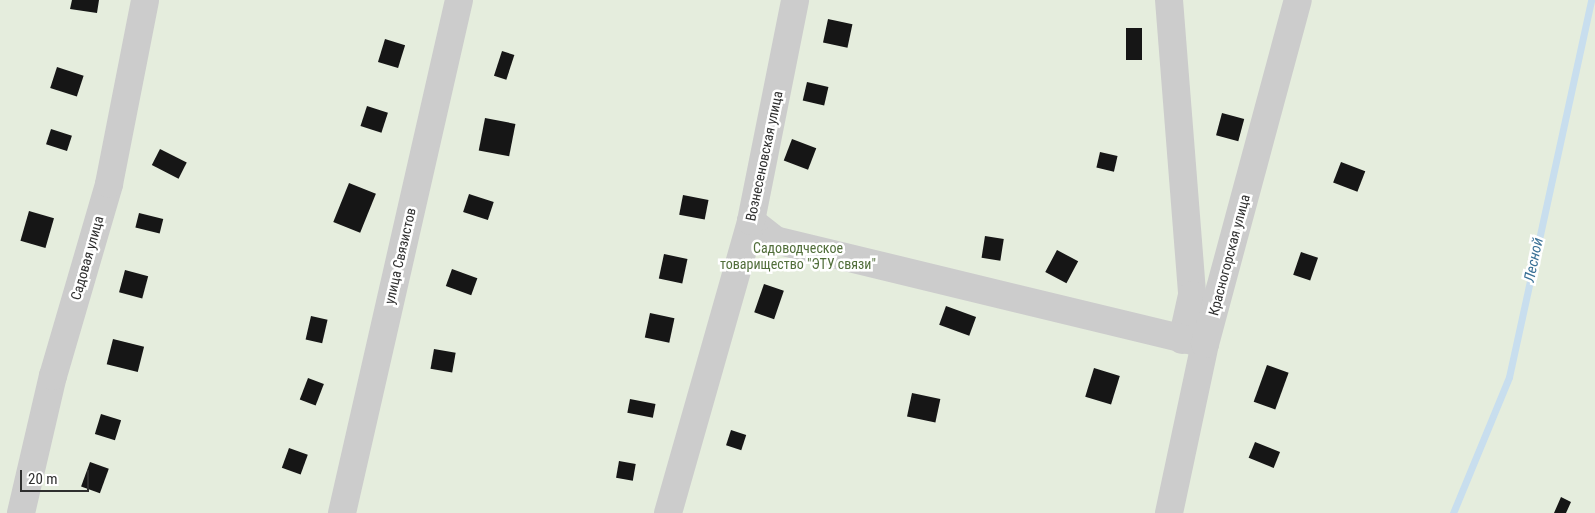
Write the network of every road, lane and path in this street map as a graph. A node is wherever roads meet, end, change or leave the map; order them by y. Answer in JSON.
{"nodes":[{"id":1,"x":144,"y":0,"type":"edge"},
{"id":2,"x":459,"y":0,"type":"edge"},
{"id":3,"x":795,"y":0,"type":"edge"},
{"id":4,"x":1169,"y":0,"type":"edge"},
{"id":5,"x":1298,"y":0,"type":"edge"},
{"id":6,"x":751,"y":221,"type":"junction"},
{"id":7,"x":1193,"y":342,"type":"junction"},
{"id":8,"x":21,"y":513,"type":"edge"},
{"id":9,"x":342,"y":513,"type":"edge"},
{"id":10,"x":668,"y":513,"type":"edge"},
{"id":11,"x":1168,"y":513,"type":"edge"}],
"edges":[{"from":1,"to":8,"type":"street","name":"Садовая улица"},
{"from":2,"to":9,"type":"street","name":"улица Связистов"},
{"from":3,"to":6,"type":"street","name":"Вознесеновская улица"},
{"from":4,"to":7,"type":"street"},
{"from":5,"to":7,"type":"street","name":"Красногорская улица"},
{"from":6,"to":7,"type":"street"},
{"from":6,"to":10,"type":"street","name":"Вознесеновская улица"},
{"from":7,"to":11,"type":"street","name":"Красногорская улица"}]}
